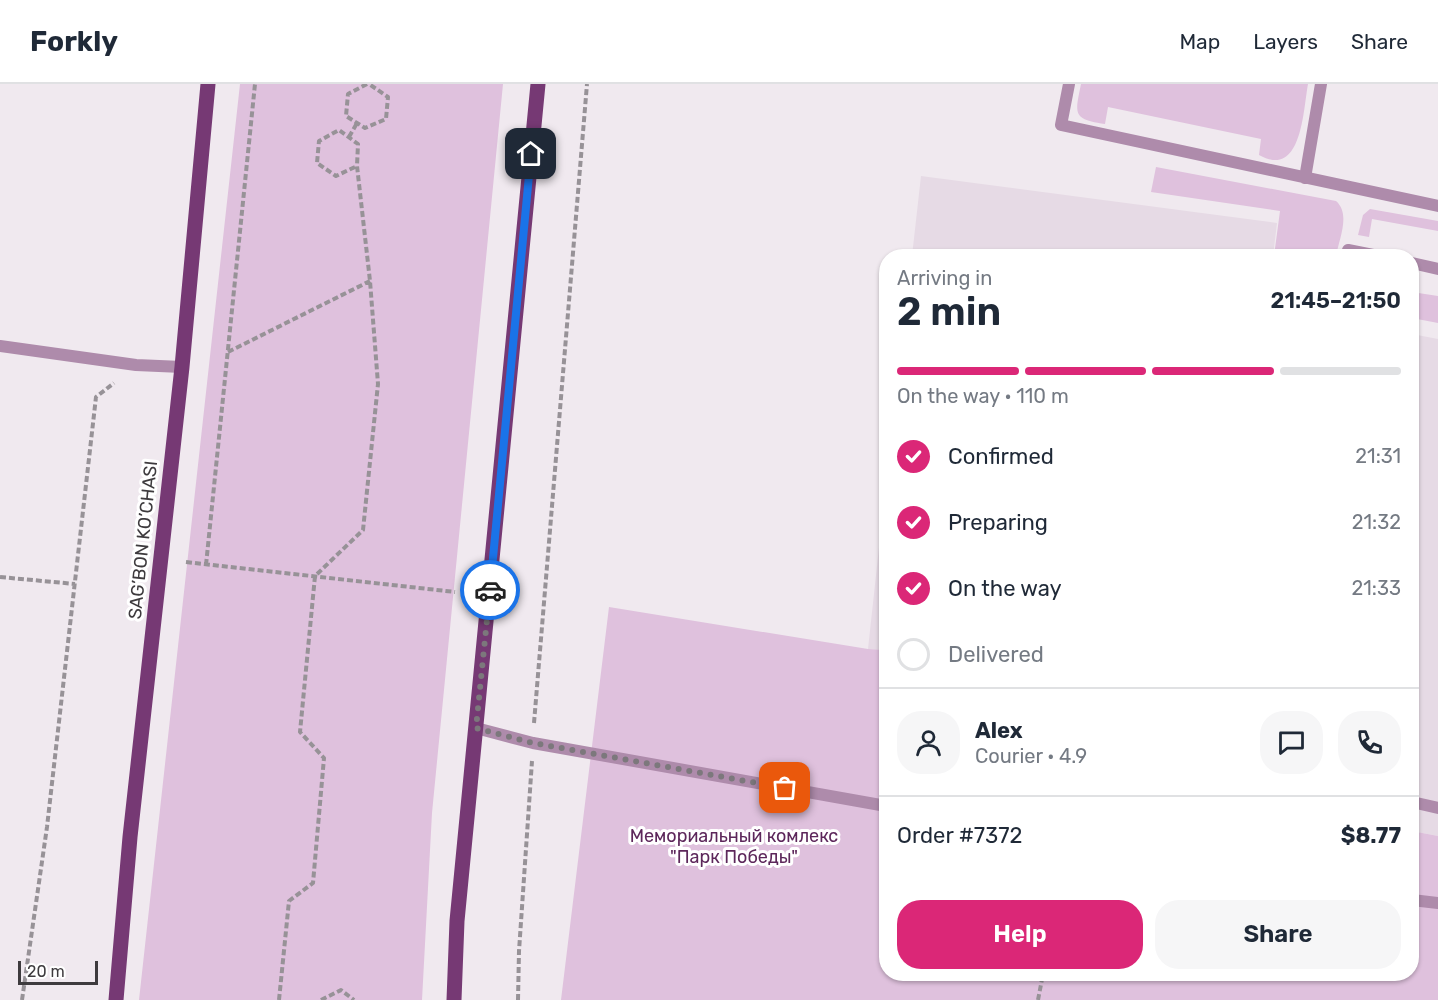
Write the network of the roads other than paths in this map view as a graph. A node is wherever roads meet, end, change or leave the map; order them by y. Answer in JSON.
{"nodes":[{"id":1,"x":208,"y":84,"type":"edge"},
{"id":2,"x":538,"y":84,"type":"edge"},
{"id":3,"x":1069,"y":84,"type":"edge"},
{"id":4,"x":1321,"y":84,"type":"edge"},
{"id":5,"x":1305,"y":178,"type":"junction"},
{"id":6,"x":1438,"y":206,"type":"edge"},
{"id":7,"x":1419,"y":265,"type":"edge"},
{"id":8,"x":1438,"y":269,"type":"edge"},
{"id":9,"x":0,"y":346,"type":"edge"},
{"id":10,"x":182,"y":367,"type":"junction"},
{"id":11,"x":476,"y":728,"type":"junction"},
{"id":12,"x":1419,"y":804,"type":"edge"},
{"id":13,"x":879,"y":806,"type":"edge"},
{"id":14,"x":1438,"y":808,"type":"edge"},
{"id":15,"x":1419,"y":901,"type":"edge"},
{"id":16,"x":1438,"y":903,"type":"edge"},
{"id":17,"x":116,"y":1000,"type":"edge"},
{"id":18,"x":454,"y":1000,"type":"edge"}],
"edges":[{"from":1,"to":10,"type":"main road","name":"SAG’BON KO’CHASI"},
{"from":2,"to":11,"type":"main road"},
{"from":3,"to":5,"type":"street"},
{"from":4,"to":5,"type":"street"},
{"from":5,"to":6,"type":"street"},
{"from":7,"to":8,"type":"street"},
{"from":9,"to":10,"type":"street"},
{"from":10,"to":17,"type":"main road","name":"SAG’BON KO’CHASI"},
{"from":11,"to":13,"type":"street"},
{"from":11,"to":18,"type":"main road"},
{"from":12,"to":14,"type":"street"},
{"from":15,"to":16,"type":"street"}]}
